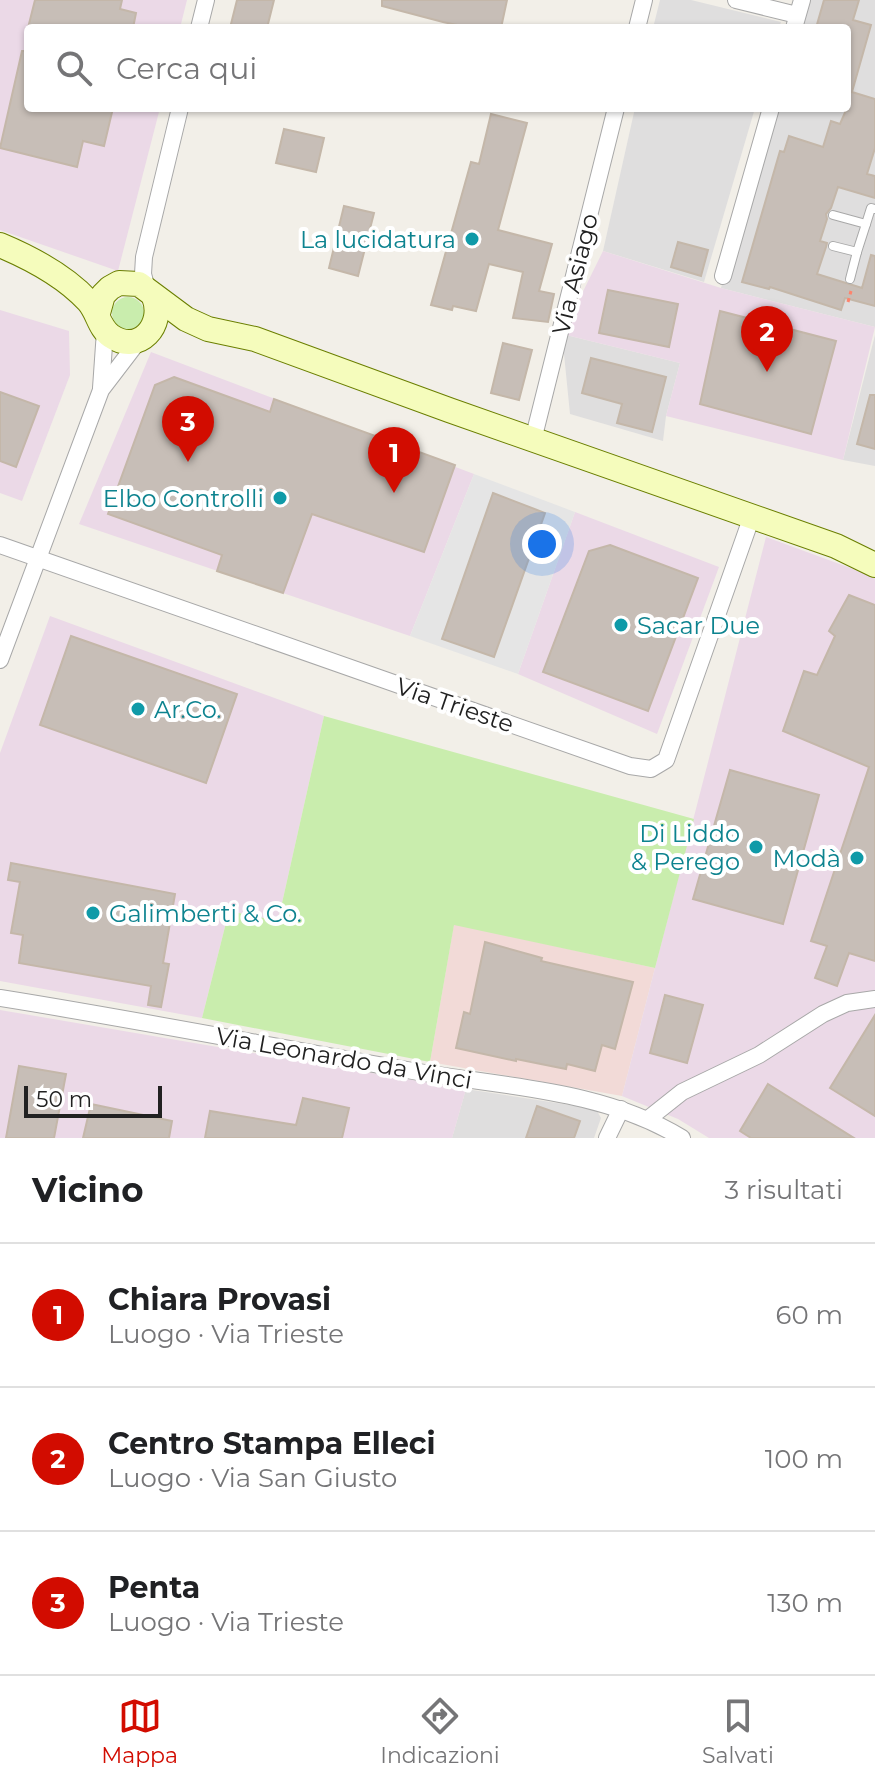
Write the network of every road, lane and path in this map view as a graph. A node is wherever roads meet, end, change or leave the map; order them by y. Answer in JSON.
{"nodes":[{"id":1,"x":206,"y":0,"type":"edge"},
{"id":2,"x":644,"y":0,"type":"edge"},
{"id":3,"x":736,"y":0,"type":"edge"},
{"id":4,"x":798,"y":14,"type":"edge"},
{"id":5,"x":200,"y":24,"type":"edge"},
{"id":6,"x":638,"y":24,"type":"edge"},
{"id":7,"x":179,"y":112,"type":"edge"},
{"id":8,"x":615,"y":112,"type":"edge"},
{"id":9,"x":770,"y":112,"type":"edge"},
{"id":10,"x":875,"y":209,"type":"edge"},
{"id":11,"x":833,"y":215,"type":"dead end"},
{"id":12,"x":866,"y":224,"type":"junction"},
{"id":13,"x":0,"y":245,"type":"edge"},
{"id":14,"x":833,"y":246,"type":"dead end"},
{"id":15,"x":857,"y":252,"type":"junction"},
{"id":16,"x":144,"y":257,"type":"junction"},
{"id":17,"x":723,"y":276,"type":"dead end"},
{"id":18,"x":850,"y":279,"type":"dead end"},
{"id":19,"x":63,"y":280,"type":"junction"},
{"id":20,"x":114,"y":286,"type":"junction"},
{"id":21,"x":150,"y":293,"type":"junction"},
{"id":22,"x":102,"y":322,"type":"junction"},
{"id":23,"x":208,"y":329,"type":"junction"},
{"id":24,"x":144,"y":336,"type":"junction"},
{"id":25,"x":101,"y":390,"type":"junction"},
{"id":26,"x":533,"y":440,"type":"junction"},
{"id":27,"x":752,"y":516,"type":"junction"},
{"id":28,"x":0,"y":545,"type":"edge"},
{"id":29,"x":38,"y":559,"type":"junction"},
{"id":30,"x":875,"y":565,"type":"edge"},
{"id":31,"x":0,"y":660,"type":"edge"},
{"id":32,"x":0,"y":998,"type":"edge"},
{"id":33,"x":875,"y":999,"type":"edge"},
{"id":34,"x":621,"y":1109,"type":"junction"},
{"id":35,"x":648,"y":1119,"type":"junction"},
{"id":36,"x":607,"y":1138,"type":"edge"},
{"id":37,"x":682,"y":1138,"type":"edge"}],
"edges":[{"from":1,"to":5,"type":"street"},
{"from":2,"to":6,"type":"street"},
{"from":3,"to":4,"type":"street"},
{"from":7,"to":16,"type":"street"},
{"from":8,"to":26,"type":"street","name":"Via Asiago"},
{"from":9,"to":17,"type":"street"},
{"from":10,"to":12,"type":"lane"},
{"from":11,"to":12,"type":"lane"},
{"from":12,"to":15,"type":"lane"},
{"from":13,"to":19,"type":"street"},
{"from":14,"to":15,"type":"lane"},
{"from":15,"to":18,"type":"lane"},
{"from":16,"to":20,"type":"street"},
{"from":16,"to":21,"type":"street"},
{"from":19,"to":20,"type":"street"},
{"from":19,"to":22,"type":"street"},
{"from":20,"to":21,"type":"street"},
{"from":20,"to":22,"type":"street"},
{"from":21,"to":23,"type":"street"},
{"from":21,"to":24,"type":"street"},
{"from":22,"to":24,"type":"street"},
{"from":22,"to":25,"type":"street"},
{"from":23,"to":24,"type":"street"},
{"from":23,"to":26,"type":"street"},
{"from":24,"to":25,"type":"street"},
{"from":25,"to":29,"type":"street"},
{"from":26,"to":27,"type":"street"},
{"from":27,"to":29,"type":"street","name":"Via Trieste"},
{"from":27,"to":30,"type":"street"},
{"from":28,"to":29,"type":"street","name":"Via Trieste"},
{"from":29,"to":31,"type":"street"},
{"from":32,"to":34,"type":"street","name":"Via Leonardo da Vinci"},
{"from":33,"to":35,"type":"street"},
{"from":34,"to":35,"type":"street","name":"Via Leonardo da Vinci"},
{"from":34,"to":36,"type":"street"},
{"from":35,"to":37,"type":"street","name":"Via Leonardo da Vinci"}]}
